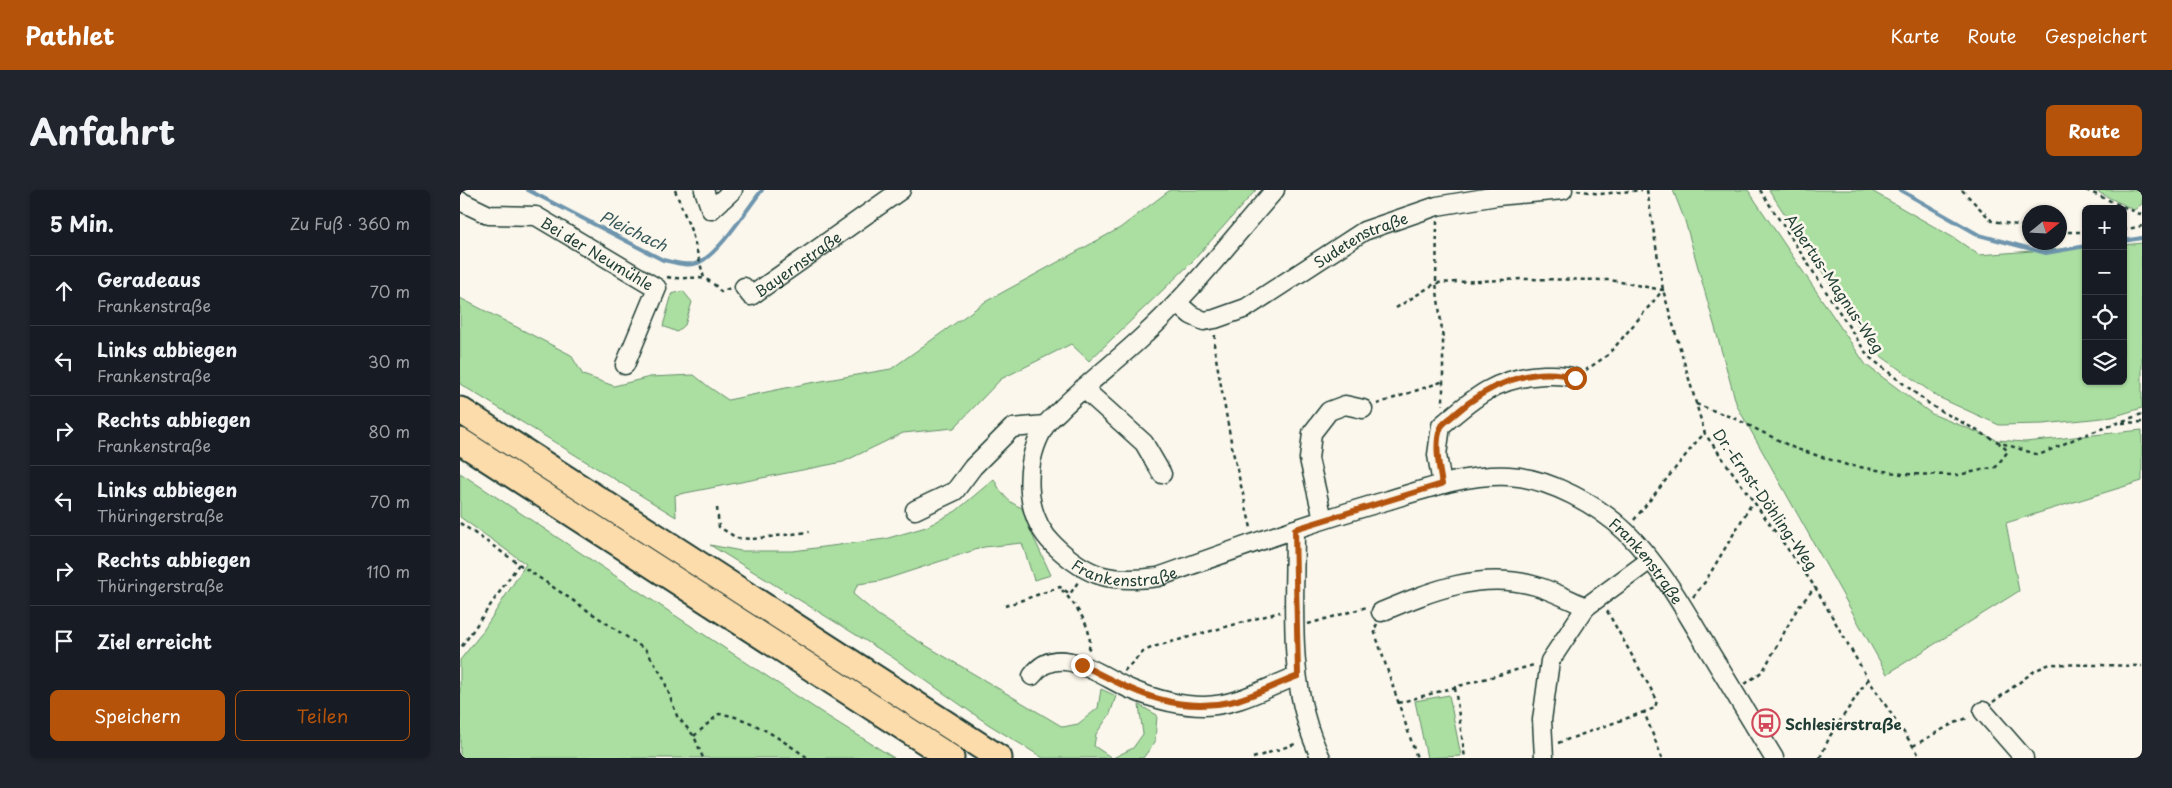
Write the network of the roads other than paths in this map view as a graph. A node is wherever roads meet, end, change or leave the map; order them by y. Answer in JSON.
{"nodes":[{"id":1,"x":704,"y":190,"type":"edge"},
{"id":2,"x":733,"y":190,"type":"edge"},
{"id":3,"x":901,"y":190,"type":"edge"},
{"id":4,"x":1275,"y":190,"type":"edge"},
{"id":5,"x":1563,"y":190,"type":"edge"},
{"id":6,"x":460,"y":201,"type":"edge"},
{"id":7,"x":744,"y":287,"type":"road end"},
{"id":8,"x":1177,"y":303,"type":"junction"},
{"id":9,"x":625,"y":365,"type":"dead end"},
{"id":10,"x":1575,"y":378,"type":"road end"},
{"id":11,"x":1083,"y":388,"type":"junction"},
{"id":12,"x":1363,"y":409,"type":"road end"},
{"id":13,"x":463,"y":412,"type":"edge"},
{"id":14,"x":1045,"y":425,"type":"junction"},
{"id":15,"x":460,"y":441,"type":"edge"},
{"id":16,"x":1162,"y":474,"type":"dead end"},
{"id":17,"x":1442,"y":484,"type":"junction"},
{"id":18,"x":915,"y":510,"type":"dead end"},
{"id":19,"x":1323,"y":519,"type":"junction"},
{"id":20,"x":1295,"y":529,"type":"junction"},
{"id":21,"x":1650,"y":560,"type":"junction"},
{"id":22,"x":1586,"y":607,"type":"junction"},
{"id":23,"x":1381,"y":612,"type":"road end"},
{"id":24,"x":1032,"y":676,"type":"dead end"},
{"id":25,"x":1298,"y":676,"type":"junction"},
{"id":26,"x":1983,"y":711,"type":"dead end"},
{"id":27,"x":1544,"y":753,"type":"edge"},
{"id":28,"x":951,"y":758,"type":"edge"},
{"id":29,"x":999,"y":758,"type":"edge"},
{"id":30,"x":1321,"y":758,"type":"edge"},
{"id":31,"x":1774,"y":758,"type":"edge"},
{"id":32,"x":2024,"y":758,"type":"edge"}],
"edges":[{"from":1,"to":2,"type":"street"},
{"from":3,"to":7,"type":"street","name":"Bayernstraße"},
{"from":4,"to":8,"type":"street","name":"Frankenstraße"},
{"from":5,"to":8,"type":"street","name":"Sudetenstraße"},
{"from":6,"to":9,"type":"street","name":"Bei der Neumühle"},
{"from":8,"to":11,"type":"street","name":"Frankenstraße"},
{"from":10,"to":17,"type":"street"},
{"from":11,"to":14,"type":"street","name":"Frankenstraße"},
{"from":11,"to":16,"type":"street"},
{"from":12,"to":19,"type":"street"},
{"from":13,"to":29,"type":"highway"},
{"from":14,"to":18,"type":"street"},
{"from":14,"to":20,"type":"street","name":"Frankenstraße"},
{"from":15,"to":28,"type":"highway"},
{"from":17,"to":19,"type":"street","name":"Frankenstraße"},
{"from":17,"to":21,"type":"street","name":"Frankenstraße"},
{"from":19,"to":20,"type":"street","name":"Frankenstraße"},
{"from":20,"to":25,"type":"street"},
{"from":21,"to":22,"type":"street"},
{"from":21,"to":31,"type":"street","name":"Frankenstraße"},
{"from":22,"to":23,"type":"street"},
{"from":22,"to":27,"type":"street"},
{"from":24,"to":25,"type":"street"},
{"from":25,"to":30,"type":"street"},
{"from":26,"to":32,"type":"street"}]}
